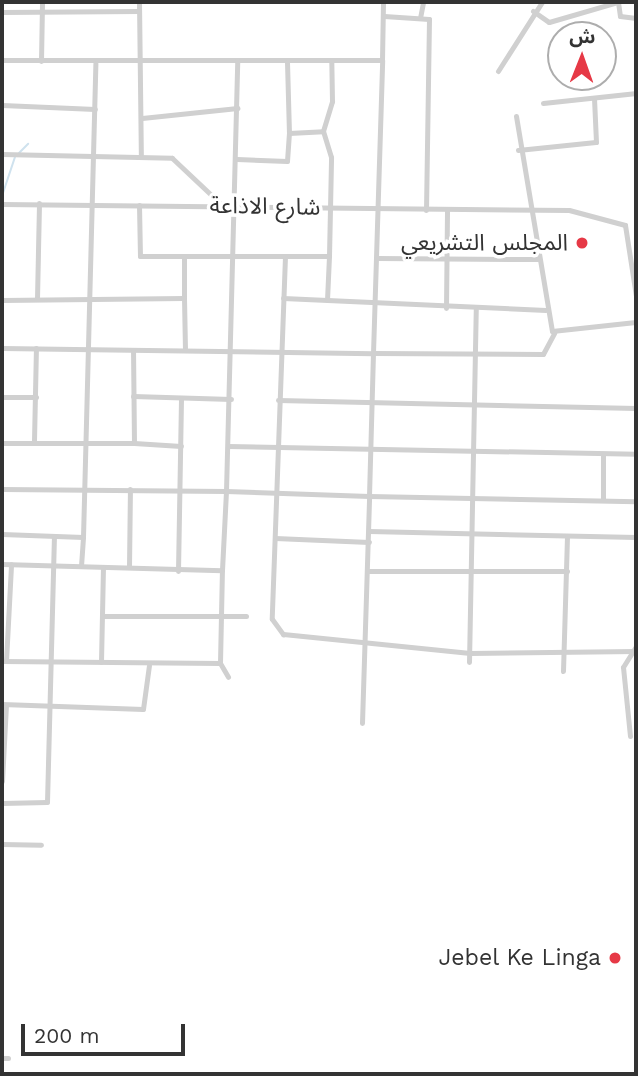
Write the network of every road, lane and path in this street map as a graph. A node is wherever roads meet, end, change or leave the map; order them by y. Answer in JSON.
{"nodes":[{"id":1,"x":42,"y":2,"type":"edge"},
{"id":2,"x":139,"y":2,"type":"edge"},
{"id":3,"x":383,"y":2,"type":"edge"},
{"id":4,"x":423,"y":2,"type":"edge"},
{"id":5,"x":542,"y":2,"type":"edge"},
{"id":6,"x":618,"y":2,"type":"edge"},
{"id":7,"x":139,"y":11,"type":"junction"},
{"id":8,"x":533,"y":11,"type":"junction"},
{"id":9,"x":2,"y":12,"type":"edge"},
{"id":10,"x":41,"y":13,"type":"junction"},
{"id":11,"x":384,"y":16,"type":"junction"},
{"id":12,"x":420,"y":18,"type":"junction"},
{"id":13,"x":636,"y":18,"type":"edge"},
{"id":14,"x":2,"y":60,"type":"edge"},
{"id":15,"x":382,"y":60,"type":"junction"},
{"id":16,"x":41,"y":61,"type":"junction"},
{"id":17,"x":237,"y":61,"type":"junction"},
{"id":18,"x":287,"y":62,"type":"junction"},
{"id":19,"x":331,"y":62,"type":"junction"},
{"id":20,"x":95,"y":63,"type":"junction"},
{"id":21,"x":140,"y":63,"type":"junction"},
{"id":22,"x":498,"y":71,"type":"dead end"},
{"id":23,"x":636,"y":93,"type":"edge"},
{"id":24,"x":594,"y":98,"type":"junction"},
{"id":25,"x":543,"y":103,"type":"dead end"},
{"id":26,"x":2,"y":105,"type":"edge"},
{"id":27,"x":237,"y":108,"type":"junction"},
{"id":28,"x":95,"y":109,"type":"junction"},
{"id":29,"x":516,"y":116,"type":"dead end"},
{"id":30,"x":142,"y":118,"type":"junction"},
{"id":31,"x":323,"y":131,"type":"junction"},
{"id":32,"x":289,"y":133,"type":"junction"},
{"id":33,"x":517,"y":150,"type":"junction"},
{"id":34,"x":2,"y":154,"type":"edge"},
{"id":35,"x":93,"y":155,"type":"junction"},
{"id":36,"x":141,"y":155,"type":"junction"},
{"id":37,"x":237,"y":159,"type":"junction"},
{"id":38,"x":2,"y":204,"type":"edge"},
{"id":39,"x":38,"y":204,"type":"junction"},
{"id":40,"x":91,"y":204,"type":"junction"},
{"id":41,"x":139,"y":205,"type":"junction"},
{"id":42,"x":223,"y":206,"type":"junction"},
{"id":43,"x":236,"y":206,"type":"junction"},
{"id":44,"x":332,"y":209,"type":"junction"},
{"id":45,"x":377,"y":209,"type":"junction"},
{"id":46,"x":426,"y":209,"type":"junction"},
{"id":47,"x":447,"y":209,"type":"junction"},
{"id":48,"x":529,"y":209,"type":"junction"},
{"id":49,"x":233,"y":255,"type":"junction"},
{"id":50,"x":184,"y":256,"type":"junction"},
{"id":51,"x":285,"y":256,"type":"junction"},
{"id":52,"x":329,"y":256,"type":"junction"},
{"id":53,"x":377,"y":258,"type":"junction"},
{"id":54,"x":538,"y":259,"type":"junction"},
{"id":55,"x":447,"y":260,"type":"junction"},
{"id":56,"x":636,"y":296,"type":"edge"},
{"id":57,"x":184,"y":298,"type":"junction"},
{"id":58,"x":283,"y":298,"type":"junction"},
{"id":59,"x":37,"y":299,"type":"junction"},
{"id":60,"x":87,"y":299,"type":"junction"},
{"id":61,"x":2,"y":300,"type":"edge"},
{"id":62,"x":327,"y":300,"type":"junction"},
{"id":63,"x":375,"y":307,"type":"junction"},
{"id":64,"x":446,"y":308,"type":"junction"},
{"id":65,"x":477,"y":309,"type":"junction"},
{"id":66,"x":546,"y":310,"type":"junction"},
{"id":67,"x":636,"y":322,"type":"edge"},
{"id":68,"x":554,"y":332,"type":"junction"},
{"id":69,"x":2,"y":348,"type":"edge"},
{"id":70,"x":36,"y":348,"type":"junction"},
{"id":71,"x":87,"y":348,"type":"junction"},
{"id":72,"x":133,"y":350,"type":"junction"},
{"id":73,"x":185,"y":350,"type":"junction"},
{"id":74,"x":233,"y":351,"type":"junction"},
{"id":75,"x":280,"y":352,"type":"junction"},
{"id":76,"x":373,"y":353,"type":"junction"},
{"id":77,"x":475,"y":356,"type":"junction"},
{"id":78,"x":133,"y":396,"type":"junction"},
{"id":79,"x":2,"y":397,"type":"edge"},
{"id":80,"x":36,"y":397,"type":"junction"},
{"id":81,"x":181,"y":398,"type":"junction"},
{"id":82,"x":230,"y":399,"type":"junction"},
{"id":83,"x":278,"y":400,"type":"junction"},
{"id":84,"x":372,"y":402,"type":"junction"},
{"id":85,"x":474,"y":405,"type":"junction"},
{"id":86,"x":636,"y":408,"type":"edge"},
{"id":87,"x":34,"y":441,"type":"junction"},
{"id":88,"x":2,"y":443,"type":"edge"},
{"id":89,"x":134,"y":443,"type":"junction"},
{"id":90,"x":85,"y":444,"type":"junction"},
{"id":91,"x":181,"y":446,"type":"junction"},
{"id":92,"x":228,"y":446,"type":"junction"},
{"id":93,"x":277,"y":448,"type":"junction"},
{"id":94,"x":370,"y":451,"type":"junction"},
{"id":95,"x":472,"y":452,"type":"junction"},
{"id":96,"x":603,"y":453,"type":"junction"},
{"id":97,"x":636,"y":454,"type":"edge"},
{"id":98,"x":86,"y":488,"type":"junction"},
{"id":99,"x":2,"y":489,"type":"edge"},
{"id":100,"x":130,"y":489,"type":"junction"},
{"id":101,"x":180,"y":491,"type":"junction"},
{"id":102,"x":226,"y":491,"type":"junction"},
{"id":103,"x":276,"y":493,"type":"junction"},
{"id":104,"x":369,"y":496,"type":"junction"},
{"id":105,"x":472,"y":498,"type":"junction"},
{"id":106,"x":603,"y":500,"type":"junction"},
{"id":107,"x":636,"y":501,"type":"edge"},
{"id":108,"x":369,"y":531,"type":"junction"},
{"id":109,"x":2,"y":534,"type":"edge"},
{"id":110,"x":471,"y":535,"type":"junction"},
{"id":111,"x":54,"y":536,"type":"junction"},
{"id":112,"x":83,"y":537,"type":"junction"},
{"id":113,"x":567,"y":537,"type":"junction"},
{"id":114,"x":636,"y":537,"type":"edge"},
{"id":115,"x":275,"y":538,"type":"junction"},
{"id":116,"x":369,"y":541,"type":"junction"},
{"id":117,"x":2,"y":564,"type":"edge"},
{"id":118,"x":11,"y":564,"type":"junction"},
{"id":119,"x":54,"y":565,"type":"junction"},
{"id":120,"x":81,"y":566,"type":"junction"},
{"id":121,"x":103,"y":567,"type":"junction"},
{"id":122,"x":129,"y":568,"type":"junction"},
{"id":123,"x":222,"y":570,"type":"junction"},
{"id":124,"x":368,"y":570,"type":"junction"},
{"id":125,"x":178,"y":571,"type":"junction"},
{"id":126,"x":566,"y":572,"type":"junction"},
{"id":127,"x":471,"y":574,"type":"junction"},
{"id":128,"x":103,"y":615,"type":"junction"},
{"id":129,"x":5,"y":616,"type":"edge"},
{"id":130,"x":221,"y":617,"type":"junction"},
{"id":131,"x":246,"y":617,"type":"dead end"},
{"id":132,"x":365,"y":641,"type":"junction"},
{"id":133,"x":564,"y":649,"type":"junction"},
{"id":134,"x":635,"y":649,"type":"edge"},
{"id":135,"x":470,"y":653,"type":"junction"},
{"id":136,"x":4,"y":661,"type":"edge"},
{"id":137,"x":101,"y":662,"type":"junction"},
{"id":138,"x":469,"y":662,"type":"dead end"},
{"id":139,"x":52,"y":663,"type":"junction"},
{"id":140,"x":220,"y":663,"type":"junction"},
{"id":141,"x":149,"y":665,"type":"junction"},
{"id":142,"x":563,"y":671,"type":"dead end"},
{"id":143,"x":228,"y":677,"type":"dead end"},
{"id":144,"x":4,"y":704,"type":"edge"},
{"id":145,"x":51,"y":707,"type":"junction"},
{"id":146,"x":362,"y":723,"type":"dead end"},
{"id":147,"x":630,"y":736,"type":"dead end"},
{"id":148,"x":2,"y":751,"type":"edge"},
{"id":149,"x":2,"y":781,"type":"edge"},
{"id":150,"x":2,"y":803,"type":"edge"},
{"id":151,"x":2,"y":844,"type":"edge"},
{"id":152,"x":41,"y":845,"type":"dead end"}],
"edges":[{"from":1,"to":10,"type":"street"},
{"from":2,"to":7,"type":"street"},
{"from":3,"to":11,"type":"street"},
{"from":4,"to":12,"type":"street"},
{"from":5,"to":8,"type":"street"},
{"from":6,"to":8,"type":"street"},
{"from":6,"to":13,"type":"street"},
{"from":7,"to":10,"type":"street"},
{"from":7,"to":21,"type":"street"},
{"from":8,"to":22,"type":"street"},
{"from":9,"to":10,"type":"street"},
{"from":10,"to":16,"type":"street"},
{"from":11,"to":12,"type":"street"},
{"from":11,"to":15,"type":"street"},
{"from":12,"to":46,"type":"street"},
{"from":14,"to":16,"type":"street"},
{"from":15,"to":19,"type":"street"},
{"from":15,"to":45,"type":"street"},
{"from":16,"to":20,"type":"street"},
{"from":17,"to":18,"type":"street"},
{"from":17,"to":21,"type":"street"},
{"from":17,"to":27,"type":"street"},
{"from":18,"to":19,"type":"street"},
{"from":18,"to":32,"type":"street"},
{"from":19,"to":31,"type":"street"},
{"from":20,"to":21,"type":"street"},
{"from":20,"to":28,"type":"street"},
{"from":21,"to":30,"type":"street"},
{"from":23,"to":24,"type":"street"},
{"from":24,"to":25,"type":"street"},
{"from":24,"to":33,"type":"street"},
{"from":26,"to":28,"type":"street"},
{"from":27,"to":30,"type":"street"},
{"from":27,"to":37,"type":"street"},
{"from":28,"to":35,"type":"street"},
{"from":29,"to":33,"type":"street"},
{"from":30,"to":36,"type":"street"},
{"from":31,"to":32,"type":"street"},
{"from":31,"to":44,"type":"street"},
{"from":32,"to":37,"type":"street"},
{"from":33,"to":48,"type":"street"},
{"from":34,"to":35,"type":"street"},
{"from":35,"to":36,"type":"street"},
{"from":35,"to":40,"type":"street"},
{"from":36,"to":42,"type":"street"},
{"from":37,"to":43,"type":"street"},
{"from":38,"to":39,"type":"street","name":"شارع الاذاعة"},
{"from":39,"to":40,"type":"street","name":"شارع الاذاعة"},
{"from":39,"to":59,"type":"street"},
{"from":40,"to":41,"type":"street","name":"شارع الاذاعة"},
{"from":40,"to":60,"type":"street"},
{"from":41,"to":42,"type":"street","name":"شارع الاذاعة"},
{"from":41,"to":50,"type":"street"},
{"from":42,"to":43,"type":"street","name":"شارع الاذاعة"},
{"from":43,"to":44,"type":"street","name":"شارع الاذاعة"},
{"from":43,"to":49,"type":"street"},
{"from":44,"to":45,"type":"street","name":"شارع الاذاعة"},
{"from":44,"to":52,"type":"street"},
{"from":45,"to":46,"type":"street","name":"شارع الاذاعة"},
{"from":45,"to":53,"type":"street"},
{"from":46,"to":47,"type":"street","name":"شارع الاذاعة"},
{"from":47,"to":48,"type":"street","name":"شارع الاذاعة"},
{"from":47,"to":55,"type":"street"},
{"from":48,"to":54,"type":"street"},
{"from":48,"to":56,"type":"street","name":"شارع الاذاعة"},
{"from":49,"to":50,"type":"street"},
{"from":49,"to":51,"type":"street"},
{"from":49,"to":74,"type":"street"},
{"from":50,"to":57,"type":"street"},
{"from":51,"to":52,"type":"street"},
{"from":51,"to":58,"type":"street"},
{"from":52,"to":62,"type":"street"},
{"from":53,"to":55,"type":"street"},
{"from":53,"to":63,"type":"street"},
{"from":54,"to":55,"type":"street"},
{"from":54,"to":66,"type":"street"},
{"from":55,"to":64,"type":"street"},
{"from":57,"to":60,"type":"street"},
{"from":57,"to":73,"type":"street"},
{"from":58,"to":62,"type":"street"},
{"from":58,"to":75,"type":"street"},
{"from":59,"to":60,"type":"street"},
{"from":59,"to":61,"type":"street"},
{"from":60,"to":71,"type":"street"},
{"from":62,"to":63,"type":"street"},
{"from":63,"to":64,"type":"street"},
{"from":63,"to":76,"type":"street"},
{"from":64,"to":65,"type":"street"},
{"from":65,"to":66,"type":"street"},
{"from":65,"to":77,"type":"street"},
{"from":66,"to":68,"type":"street"},
{"from":67,"to":68,"type":"street"},
{"from":68,"to":77,"type":"street"},
{"from":69,"to":70,"type":"street"},
{"from":70,"to":71,"type":"street"},
{"from":70,"to":80,"type":"street"},
{"from":71,"to":72,"type":"street"},
{"from":71,"to":90,"type":"street"},
{"from":72,"to":73,"type":"street"},
{"from":72,"to":78,"type":"street"},
{"from":73,"to":74,"type":"street"},
{"from":74,"to":75,"type":"street"},
{"from":74,"to":82,"type":"street"},
{"from":75,"to":76,"type":"street"},
{"from":75,"to":83,"type":"street"},
{"from":76,"to":77,"type":"street"},
{"from":76,"to":84,"type":"street"},
{"from":77,"to":85,"type":"street"},
{"from":78,"to":81,"type":"street"},
{"from":78,"to":89,"type":"street"},
{"from":79,"to":80,"type":"street"},
{"from":80,"to":87,"type":"street"},
{"from":81,"to":82,"type":"street"},
{"from":81,"to":91,"type":"street"},
{"from":82,"to":92,"type":"street"},
{"from":83,"to":84,"type":"street"},
{"from":83,"to":93,"type":"street"},
{"from":84,"to":85,"type":"street"},
{"from":84,"to":94,"type":"street"},
{"from":85,"to":86,"type":"street"},
{"from":85,"to":95,"type":"street"},
{"from":87,"to":88,"type":"street"},
{"from":87,"to":90,"type":"street"},
{"from":89,"to":90,"type":"street"},
{"from":89,"to":91,"type":"street"},
{"from":90,"to":98,"type":"street"},
{"from":91,"to":101,"type":"street"},
{"from":92,"to":93,"type":"street"},
{"from":92,"to":102,"type":"street"},
{"from":93,"to":94,"type":"street"},
{"from":93,"to":103,"type":"street"},
{"from":94,"to":95,"type":"street"},
{"from":94,"to":104,"type":"street"},
{"from":95,"to":96,"type":"street"},
{"from":95,"to":105,"type":"street"},
{"from":96,"to":97,"type":"street"},
{"from":96,"to":106,"type":"street"},
{"from":98,"to":99,"type":"street"},
{"from":98,"to":100,"type":"street"},
{"from":98,"to":112,"type":"street"},
{"from":100,"to":101,"type":"street"},
{"from":100,"to":122,"type":"street"},
{"from":101,"to":102,"type":"street"},
{"from":101,"to":125,"type":"street"},
{"from":102,"to":103,"type":"street"},
{"from":102,"to":123,"type":"street"},
{"from":103,"to":104,"type":"street"},
{"from":103,"to":115,"type":"street"},
{"from":104,"to":105,"type":"street"},
{"from":104,"to":108,"type":"street"},
{"from":105,"to":106,"type":"street"},
{"from":105,"to":110,"type":"street"},
{"from":106,"to":107,"type":"street"},
{"from":108,"to":110,"type":"street"},
{"from":108,"to":116,"type":"street"},
{"from":109,"to":111,"type":"street"},
{"from":110,"to":113,"type":"street"},
{"from":110,"to":127,"type":"street"},
{"from":111,"to":112,"type":"street"},
{"from":111,"to":119,"type":"street"},
{"from":112,"to":120,"type":"street"},
{"from":113,"to":114,"type":"street"},
{"from":113,"to":126,"type":"street"},
{"from":115,"to":116,"type":"street"},
{"from":115,"to":132,"type":"street"},
{"from":116,"to":124,"type":"street"},
{"from":117,"to":118,"type":"street"},
{"from":118,"to":119,"type":"street"},
{"from":118,"to":129,"type":"street"},
{"from":119,"to":120,"type":"street"},
{"from":119,"to":139,"type":"street"},
{"from":120,"to":121,"type":"street"},
{"from":121,"to":122,"type":"street"},
{"from":121,"to":128,"type":"street"},
{"from":122,"to":125,"type":"street"},
{"from":123,"to":125,"type":"street"},
{"from":123,"to":130,"type":"street"},
{"from":124,"to":127,"type":"street"},
{"from":124,"to":132,"type":"street"},
{"from":126,"to":127,"type":"street"},
{"from":126,"to":133,"type":"street"},
{"from":127,"to":135,"type":"street"},
{"from":128,"to":130,"type":"street"},
{"from":128,"to":137,"type":"street"},
{"from":129,"to":136,"type":"street"},
{"from":130,"to":131,"type":"street"},
{"from":130,"to":140,"type":"street"},
{"from":132,"to":135,"type":"street"},
{"from":132,"to":146,"type":"street"},
{"from":133,"to":134,"type":"street"},
{"from":133,"to":135,"type":"street"},
{"from":133,"to":142,"type":"street"},
{"from":134,"to":147,"type":"street"},
{"from":135,"to":138,"type":"street"},
{"from":136,"to":139,"type":"street"},
{"from":137,"to":139,"type":"street"},
{"from":137,"to":141,"type":"street"},
{"from":139,"to":145,"type":"street"},
{"from":140,"to":141,"type":"street"},
{"from":140,"to":143,"type":"street"},
{"from":141,"to":145,"type":"street"},
{"from":144,"to":145,"type":"street"},
{"from":144,"to":148,"type":"street"},
{"from":145,"to":150,"type":"street"},
{"from":148,"to":149,"type":"street"},
{"from":151,"to":152,"type":"street"}]}
